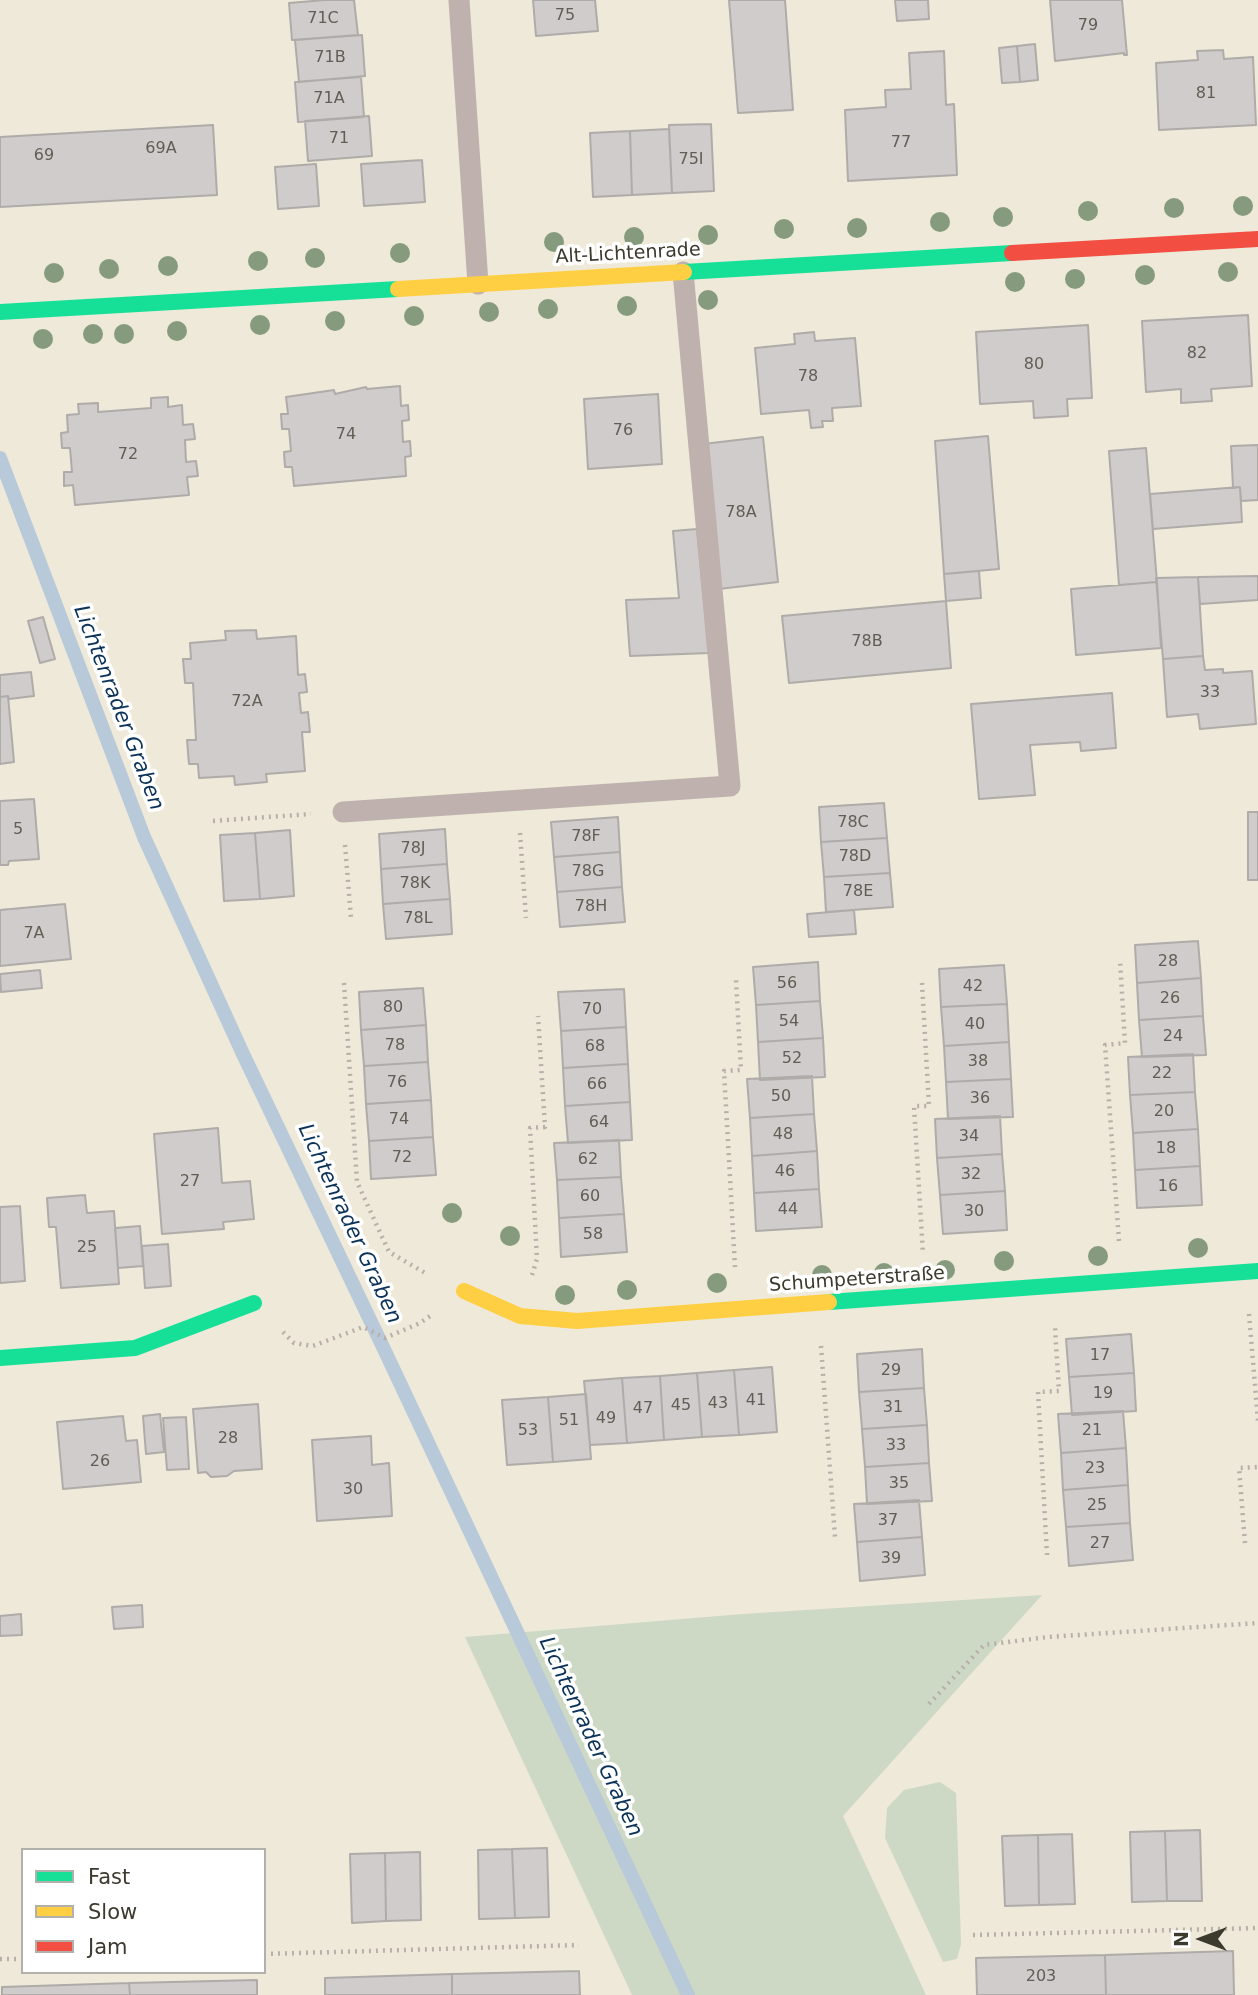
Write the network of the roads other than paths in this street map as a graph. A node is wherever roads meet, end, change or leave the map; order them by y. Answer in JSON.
{"nodes":[{"id":1,"x":459,"y":0,"type":"edge"},
{"id":2,"x":1258,"y":239,"type":"edge"},
{"id":3,"x":683,"y":272,"type":"junction"},
{"id":4,"x":478,"y":284,"type":"junction"},
{"id":5,"x":0,"y":312,"type":"edge"},
{"id":6,"x":343,"y":812,"type":"road end"},
{"id":7,"x":1252,"y":1272,"type":"edge"},
{"id":8,"x":464,"y":1291,"type":"road end"},
{"id":9,"x":254,"y":1303,"type":"road end"},
{"id":10,"x":0,"y":1358,"type":"edge"}],
"edges":[{"from":1,"to":4,"type":"lane"},
{"from":2,"to":3,"type":"street","name":"Alt-Lichtenrade"},
{"from":3,"to":4,"type":"street","name":"Alt-Lichtenrade"},
{"from":3,"to":6,"type":"lane"},
{"from":4,"to":5,"type":"street","name":"Alt-Lichtenrade"},
{"from":7,"to":8,"type":"street","name":"Schumpeterstraße"},
{"from":9,"to":10,"type":"street"}]}
